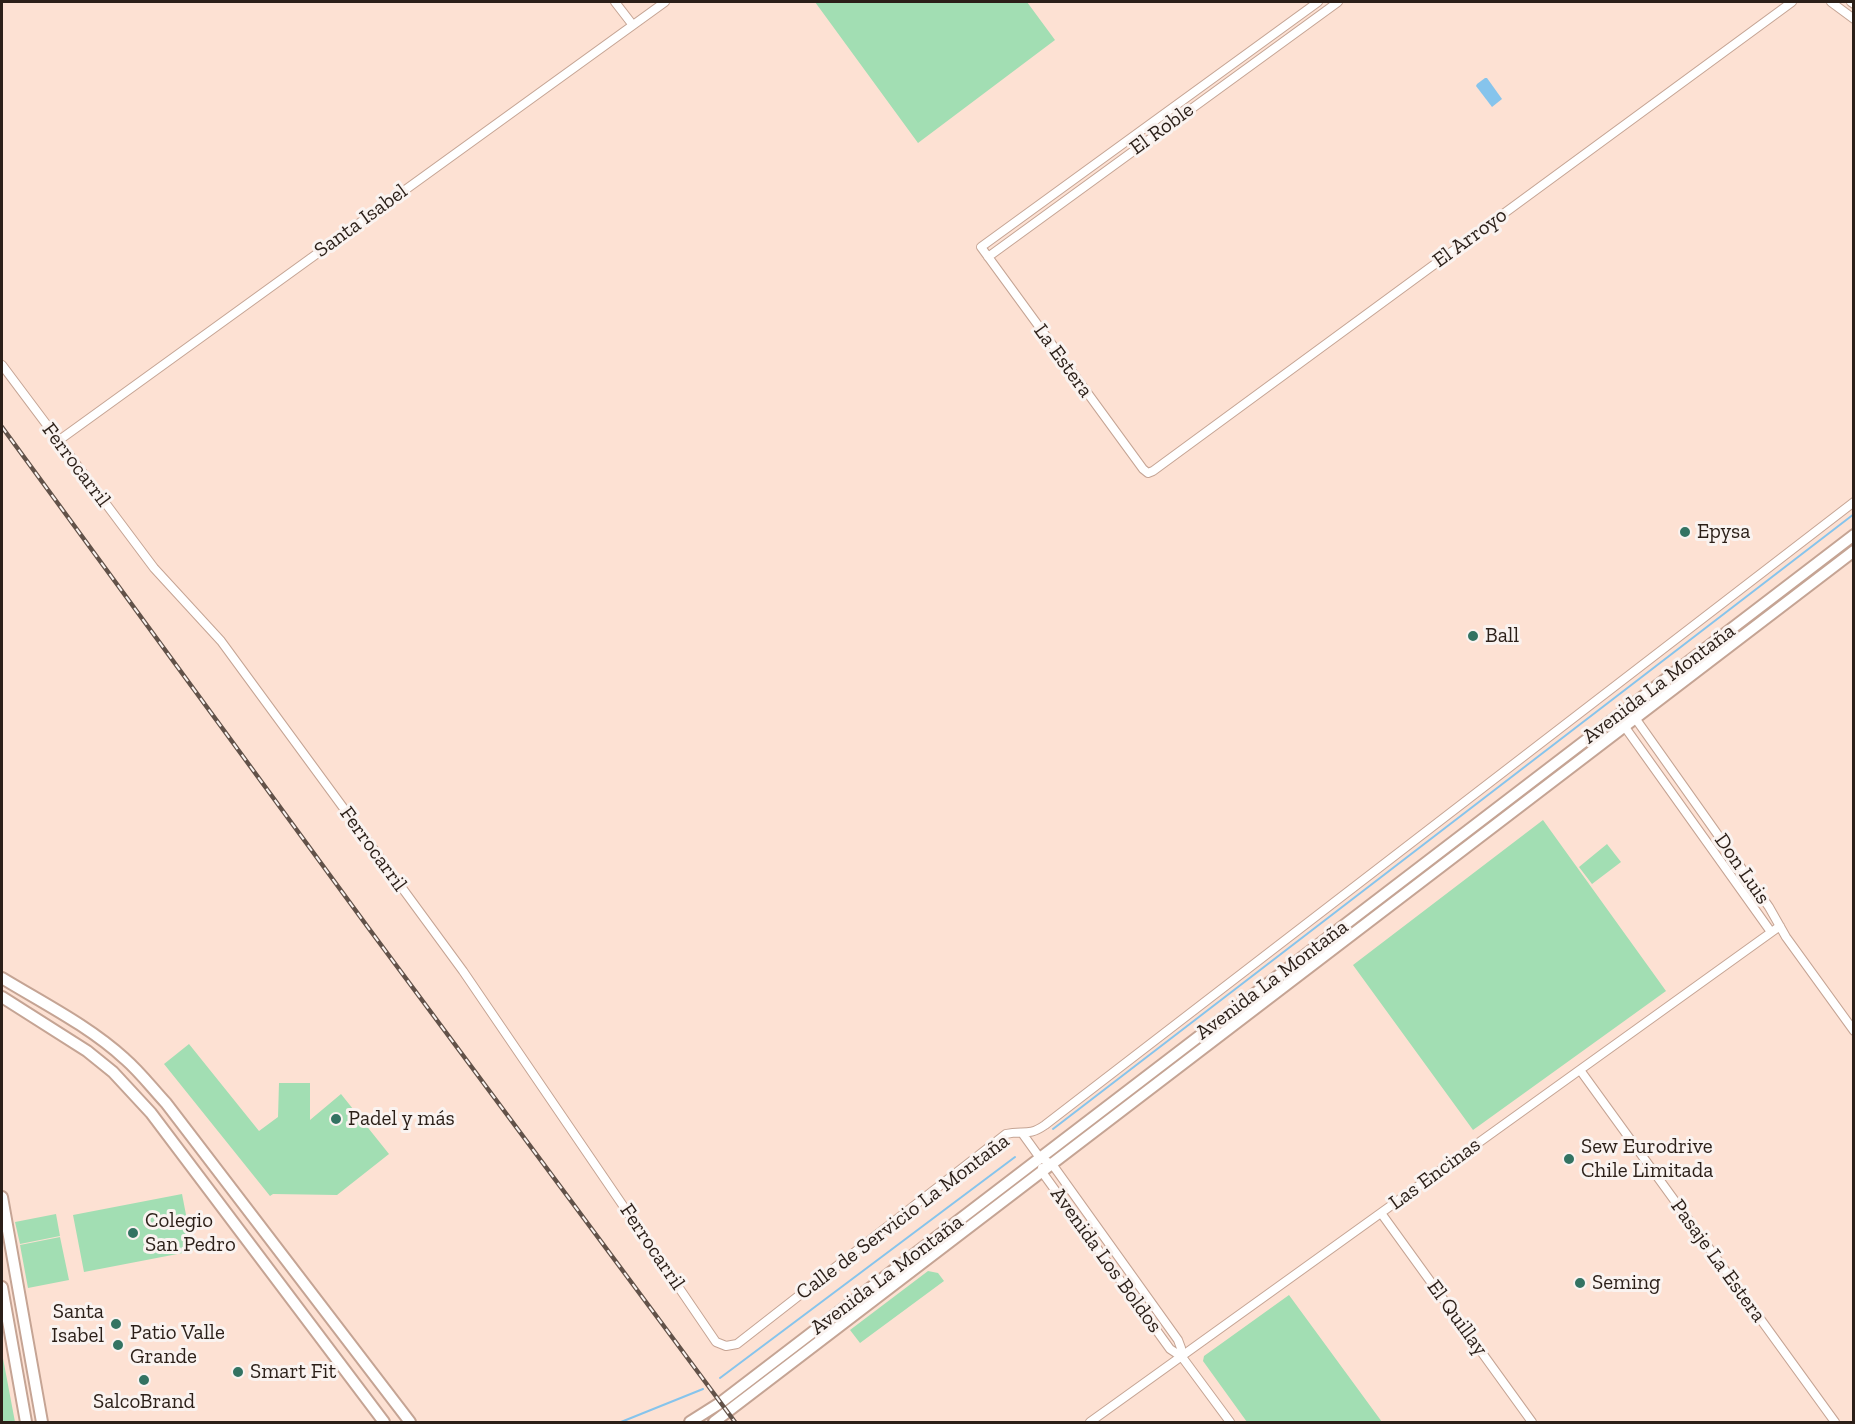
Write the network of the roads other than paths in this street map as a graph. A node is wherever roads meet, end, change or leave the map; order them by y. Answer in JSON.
{"nodes":[{"id":1,"x":615,"y":2,"type":"edge"},
{"id":2,"x":665,"y":2,"type":"edge"},
{"id":3,"x":1318,"y":2,"type":"edge"},
{"id":4,"x":1338,"y":2,"type":"edge"},
{"id":5,"x":1792,"y":2,"type":"edge"},
{"id":6,"x":1831,"y":2,"type":"edge"},
{"id":7,"x":1854,"y":19,"type":"edge"},
{"id":8,"x":632,"y":24,"type":"junction"},
{"id":9,"x":981,"y":247,"type":"joint"},
{"id":10,"x":988,"y":257,"type":"junction"},
{"id":11,"x":2,"y":365,"type":"edge"},
{"id":12,"x":58,"y":441,"type":"junction"},
{"id":13,"x":1148,"y":473,"type":"joint"},
{"id":14,"x":1854,"y":502,"type":"edge"},
{"id":15,"x":1854,"y":535,"type":"edge"},
{"id":16,"x":1854,"y":551,"type":"edge"},
{"id":17,"x":1682,"y":666,"type":"junction"},
{"id":18,"x":1690,"y":676,"type":"junction"},
{"id":19,"x":1628,"y":708,"type":"junction"},
{"id":20,"x":1617,"y":716,"type":"junction"},
{"id":21,"x":1635,"y":718,"type":"junction"},
{"id":22,"x":1624,"y":726,"type":"junction"},
{"id":23,"x":1780,"y":926,"type":"junction"},
{"id":24,"x":1771,"y":932,"type":"junction"},
{"id":25,"x":2,"y":979,"type":"edge"},
{"id":26,"x":2,"y":997,"type":"edge"},
{"id":27,"x":1854,"y":1031,"type":"edge"},
{"id":28,"x":1580,"y":1070,"type":"junction"},
{"id":29,"x":1022,"y":1133,"type":"junction"},
{"id":30,"x":1040,"y":1158,"type":"junction"},
{"id":31,"x":1052,"y":1164,"type":"junction"},
{"id":32,"x":1042,"y":1172,"type":"junction"},
{"id":33,"x":2,"y":1197,"type":"edge"},
{"id":34,"x":1382,"y":1213,"type":"junction"},
{"id":35,"x":2,"y":1287,"type":"edge"},
{"id":36,"x":726,"y":1346,"type":"joint"},
{"id":37,"x":1182,"y":1356,"type":"junction"},
{"id":38,"x":26,"y":1422,"type":"edge"},
{"id":39,"x":42,"y":1422,"type":"edge"},
{"id":40,"x":384,"y":1422,"type":"edge"},
{"id":41,"x":410,"y":1422,"type":"edge"},
{"id":42,"x":690,"y":1422,"type":"edge"},
{"id":43,"x":714,"y":1422,"type":"edge"},
{"id":44,"x":1090,"y":1422,"type":"edge"},
{"id":45,"x":1230,"y":1422,"type":"edge"},
{"id":46,"x":1532,"y":1422,"type":"edge"},
{"id":47,"x":1835,"y":1422,"type":"edge"}],
"edges":[{"from":1,"to":8,"type":"street"},
{"from":2,"to":8,"type":"street","name":"Santa Isabel"},
{"from":3,"to":9,"type":"street","name":"El Roble"},
{"from":4,"to":10,"type":"street","name":"El Roble"},
{"from":5,"to":13,"type":"street","name":"El Arroyo"},
{"from":6,"to":7,"type":"street"},
{"from":8,"to":12,"type":"street","name":"Santa Isabel"},
{"from":9,"to":10,"type":"street","name":"La Estera"},
{"from":10,"to":13,"type":"street","name":"La Estera"},
{"from":11,"to":12,"type":"street","name":"Ferrocarril"},
{"from":12,"to":36,"type":"street","name":"Ferrocarril"},
{"from":14,"to":29,"type":"street","name":"Calle de Servicio La Montaña"},
{"from":15,"to":17,"type":"main road","name":"Avenida La Montaña"},
{"from":16,"to":18,"type":"main road","name":"Avenida La Montaña"},
{"from":17,"to":18,"type":"main road"},
{"from":17,"to":19,"type":"main road","name":"Avenida La Montaña"},
{"from":18,"to":21,"type":"main road","name":"Avenida La Montaña"},
{"from":19,"to":20,"type":"main road","name":"Avenida La Montaña"},
{"from":19,"to":21,"type":"street","name":"Don Luis"},
{"from":20,"to":22,"type":"street"},
{"from":20,"to":30,"type":"main road","name":"Avenida La Montaña"},
{"from":21,"to":22,"type":"main road","name":"Avenida La Montaña"},
{"from":21,"to":23,"type":"street","name":"Don Luis"},
{"from":22,"to":24,"type":"street"},
{"from":22,"to":31,"type":"main road","name":"Avenida La Montaña"},
{"from":23,"to":24,"type":"street","name":"Las Encinas"},
{"from":23,"to":27,"type":"street","name":"Don Luis"},
{"from":24,"to":28,"type":"street","name":"Las Encinas"},
{"from":25,"to":41,"type":"main road"},
{"from":26,"to":40,"type":"main road"},
{"from":28,"to":34,"type":"street","name":"Las Encinas"},
{"from":28,"to":47,"type":"street","name":"Pasaje La Estera"},
{"from":29,"to":30,"type":"street","name":"Avenida Los Boldos"},
{"from":29,"to":36,"type":"street","name":"Calle de Servicio La Montaña"},
{"from":30,"to":31,"type":"street","name":"Avenida Los Boldos"},
{"from":30,"to":32,"type":"street","name":"Avenida Los Boldos"},
{"from":30,"to":42,"type":"main road","name":"Avenida La Montaña"},
{"from":31,"to":32,"type":"main road","name":"Avenida La Montaña"},
{"from":31,"to":37,"type":"street","name":"Avenida Los Boldos"},
{"from":32,"to":37,"type":"street","name":"Avenida Los Boldos"},
{"from":32,"to":43,"type":"main road","name":"Avenida La Montaña"},
{"from":33,"to":39,"type":"main road"},
{"from":34,"to":37,"type":"street","name":"Las Encinas"},
{"from":34,"to":46,"type":"street","name":"El Quillay"},
{"from":35,"to":38,"type":"main road"},
{"from":37,"to":44,"type":"street","name":"Las Encinas"},
{"from":37,"to":45,"type":"street","name":"Avenida Los Boldos"}]}
